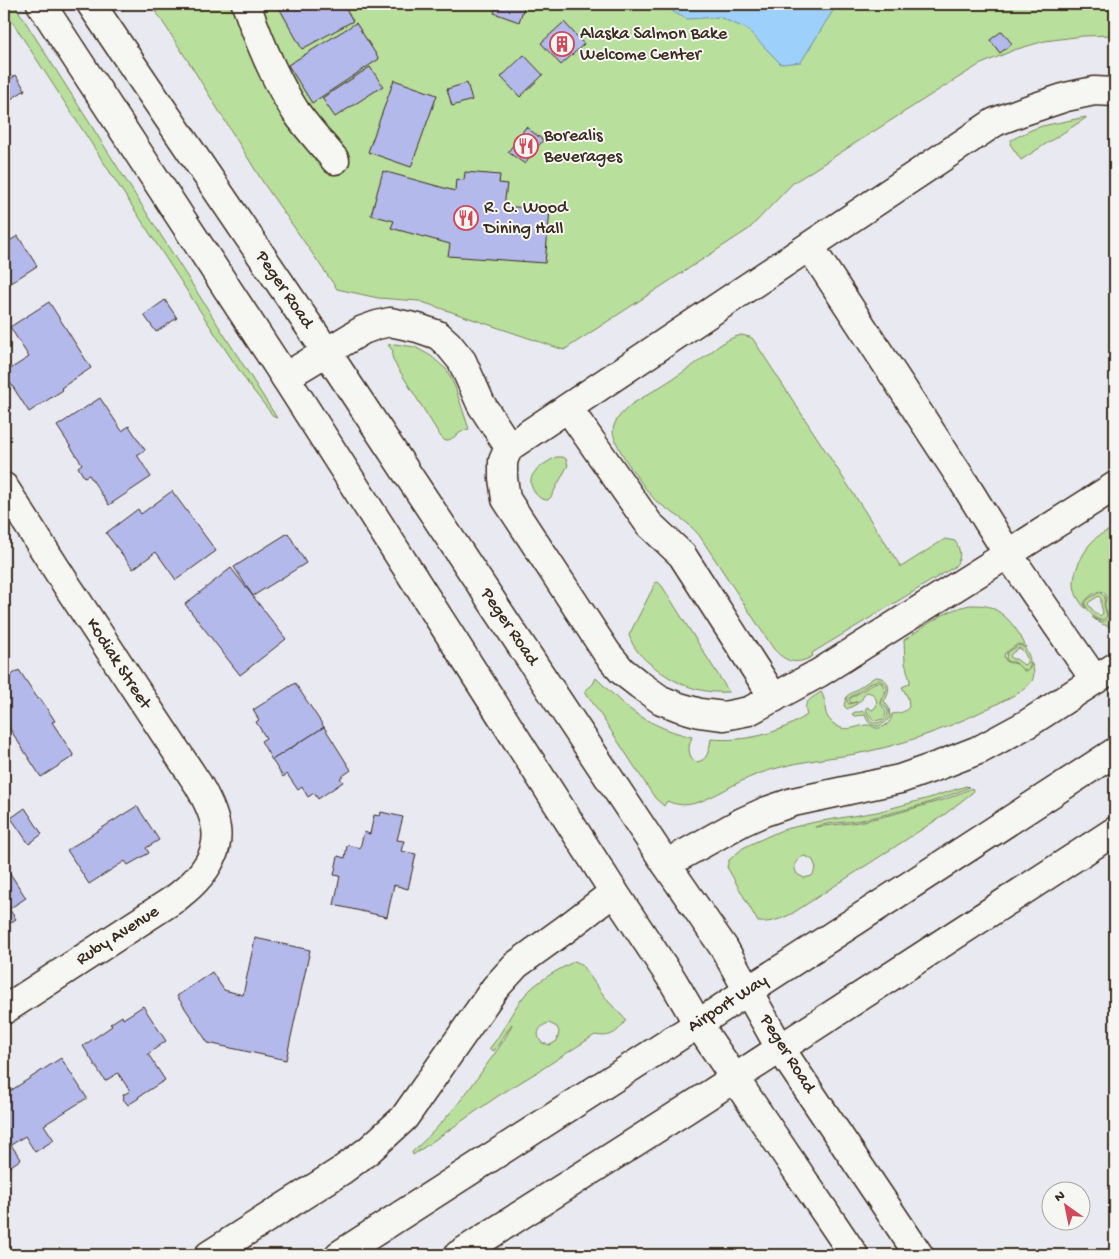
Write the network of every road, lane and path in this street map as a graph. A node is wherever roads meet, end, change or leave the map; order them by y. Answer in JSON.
{"nodes":[{"id":1,"x":42,"y":4,"type":"edge"},
{"id":2,"x":91,"y":4,"type":"edge"},
{"id":3,"x":246,"y":4,"type":"edge"},
{"id":4,"x":1115,"y":92,"type":"edge"},
{"id":5,"x":335,"y":160,"type":"dead end"},
{"id":6,"x":810,"y":246,"type":"junction"},
{"id":7,"x":326,"y":351,"type":"junction"},
{"id":8,"x":285,"y":377,"type":"junction"},
{"id":9,"x":568,"y":408,"type":"junction"},
{"id":10,"x":509,"y":447,"type":"junction"},
{"id":11,"x":1115,"y":486,"type":"edge"},
{"id":12,"x":4,"y":487,"type":"edge"},
{"id":13,"x":1008,"y":554,"type":"junction"},
{"id":14,"x":1105,"y":674,"type":"edge"},
{"id":15,"x":774,"y":698,"type":"junction"},
{"id":16,"x":1115,"y":752,"type":"edge"},
{"id":17,"x":1115,"y":831,"type":"edge"},
{"id":18,"x":217,"y":846,"type":"joint"},
{"id":19,"x":666,"y":864,"type":"junction"},
{"id":20,"x":614,"y":892,"type":"junction"},
{"id":21,"x":748,"y":990,"type":"junction"},
{"id":22,"x":4,"y":1010,"type":"edge"},
{"id":23,"x":698,"y":1024,"type":"junction"},
{"id":24,"x":780,"y":1048,"type":"junction"},
{"id":25,"x":734,"y":1078,"type":"junction"},
{"id":26,"x":210,"y":1255,"type":"edge"},
{"id":27,"x":339,"y":1255,"type":"edge"},
{"id":28,"x":458,"y":1255,"type":"edge"},
{"id":29,"x":854,"y":1255,"type":"edge"},
{"id":30,"x":919,"y":1255,"type":"edge"}],
"edges":[{"from":1,"to":8,"type":"main road"},
{"from":2,"to":7,"type":"main road","name":"Peger Road"},
{"from":3,"to":5,"type":"main road"},
{"from":4,"to":6,"type":"main road"},
{"from":6,"to":9,"type":"main road"},
{"from":6,"to":13,"type":"main road"},
{"from":7,"to":8,"type":"main road"},
{"from":7,"to":10,"type":"main road"},
{"from":7,"to":19,"type":"main road","name":"Peger Road"},
{"from":8,"to":20,"type":"main road"},
{"from":9,"to":10,"type":"main road"},
{"from":9,"to":15,"type":"main road"},
{"from":10,"to":15,"type":"main road"},
{"from":11,"to":13,"type":"main road"},
{"from":12,"to":18,"type":"main road","name":"Kodiak Street"},
{"from":13,"to":14,"type":"main road"},
{"from":13,"to":15,"type":"main road"},
{"from":14,"to":19,"type":"main road"},
{"from":16,"to":21,"type":"main road","name":"Airport Way"},
{"from":17,"to":24,"type":"main road"},
{"from":18,"to":22,"type":"main road","name":"Ruby Avenue"},
{"from":19,"to":21,"type":"main road","name":"Peger Road"},
{"from":20,"to":23,"type":"main road"},
{"from":20,"to":26,"type":"main road"},
{"from":21,"to":23,"type":"main road","name":"Airport Way"},
{"from":21,"to":24,"type":"main road","name":"Peger Road"},
{"from":23,"to":25,"type":"main road"},
{"from":23,"to":27,"type":"main road","name":"Airport Way"},
{"from":24,"to":25,"type":"main road"},
{"from":24,"to":30,"type":"main road","name":"Peger Road"},
{"from":25,"to":28,"type":"main road"},
{"from":25,"to":29,"type":"main road"}]}
